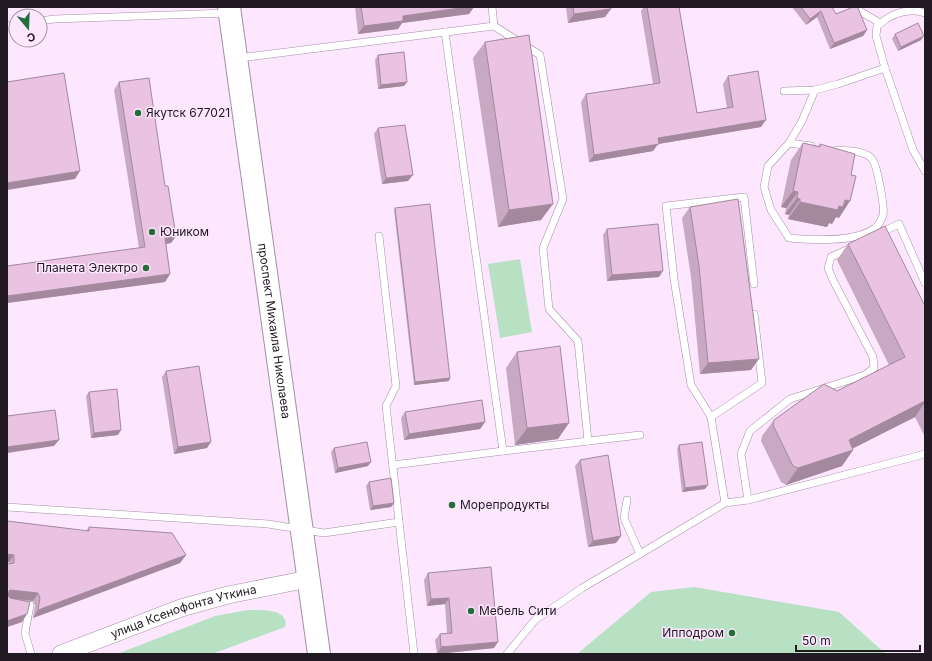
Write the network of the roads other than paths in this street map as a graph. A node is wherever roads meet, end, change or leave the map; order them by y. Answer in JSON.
{"nodes":[{"id":1,"x":492,"y":7,"type":"edge"},
{"id":2,"x":853,"y":7,"type":"edge"},
{"id":3,"x":230,"y":10,"type":"edge"},
{"id":4,"x":925,"y":13,"type":"edge"},
{"id":5,"x":48,"y":19,"type":"edge"},
{"id":6,"x":880,"y":23,"type":"junction"},
{"id":7,"x":494,"y":26,"type":"junction"},
{"id":8,"x":445,"y":32,"type":"junction"},
{"id":9,"x":237,"y":58,"type":"junction"},
{"id":10,"x":885,"y":68,"type":"junction"},
{"id":11,"x":815,"y":90,"type":"junction"},
{"id":12,"x":784,"y":91,"type":"dead end"},
{"id":13,"x":789,"y":143,"type":"junction"},
{"id":14,"x":925,"y":171,"type":"edge"},
{"id":15,"x":379,"y":236,"type":"dead end"},
{"id":16,"x":925,"y":283,"type":"edge"},
{"id":17,"x":754,"y":284,"type":"dead end"},
{"id":18,"x":754,"y":314,"type":"edge"},
{"id":19,"x":711,"y":417,"type":"junction"},
{"id":20,"x":640,"y":436,"type":"dead end"},
{"id":21,"x":588,"y":441,"type":"junction"},
{"id":22,"x":503,"y":451,"type":"junction"},
{"id":23,"x":925,"y":454,"type":"edge"},
{"id":24,"x":393,"y":465,"type":"junction"},
{"id":25,"x":627,"y":500,"type":"dead end"},
{"id":26,"x":748,"y":500,"type":"junction"},
{"id":27,"x":725,"y":503,"type":"junction"},
{"id":28,"x":7,"y":507,"type":"edge"},
{"id":29,"x":399,"y":522,"type":"junction"},
{"id":30,"x":302,"y":530,"type":"junction"},
{"id":31,"x":640,"y":554,"type":"junction"},
{"id":32,"x":308,"y":579,"type":"junction"},
{"id":33,"x":7,"y":602,"type":"edge"},
{"id":34,"x":31,"y":654,"type":"edge"},
{"id":35,"x":61,"y":654,"type":"edge"},
{"id":36,"x":319,"y":654,"type":"edge"},
{"id":37,"x":414,"y":654,"type":"edge"},
{"id":38,"x":507,"y":654,"type":"edge"}],
"edges":[{"from":1,"to":7,"type":"lane"},
{"from":2,"to":6,"type":"lane"},
{"from":3,"to":5,"type":"lane"},
{"from":3,"to":9,"type":"main road","name":"проспект Михаила Николаева"},
{"from":4,"to":6,"type":"lane"},
{"from":6,"to":10,"type":"lane"},
{"from":7,"to":8,"type":"lane"},
{"from":7,"to":21,"type":"lane"},
{"from":8,"to":9,"type":"lane"},
{"from":8,"to":22,"type":"lane"},
{"from":9,"to":30,"type":"main road","name":"проспект Михаила Николаева"},
{"from":10,"to":11,"type":"lane"},
{"from":10,"to":14,"type":"lane"},
{"from":11,"to":12,"type":"lane"},
{"from":11,"to":13,"type":"lane"},
{"from":13,"to":13,"type":"lane"},
{"from":15,"to":24,"type":"lane"},
{"from":16,"to":26,"type":"lane"},
{"from":17,"to":19,"type":"lane"},
{"from":18,"to":19,"type":"lane"},
{"from":19,"to":27,"type":"lane"},
{"from":20,"to":21,"type":"lane"},
{"from":21,"to":22,"type":"lane"},
{"from":22,"to":24,"type":"lane"},
{"from":23,"to":26,"type":"lane"},
{"from":24,"to":29,"type":"lane"},
{"from":25,"to":31,"type":"lane"},
{"from":26,"to":27,"type":"lane"},
{"from":27,"to":31,"type":"lane"},
{"from":28,"to":30,"type":"lane"},
{"from":29,"to":30,"type":"lane"},
{"from":29,"to":37,"type":"lane"},
{"from":30,"to":32,"type":"main road","name":"проспект Михаила Николаева"},
{"from":31,"to":38,"type":"lane"},
{"from":32,"to":35,"type":"street","name":"улица Ксенофонта Уткина"},
{"from":32,"to":36,"type":"main road","name":"проспект Михаила Николаева"},
{"from":33,"to":34,"type":"lane"}]}
